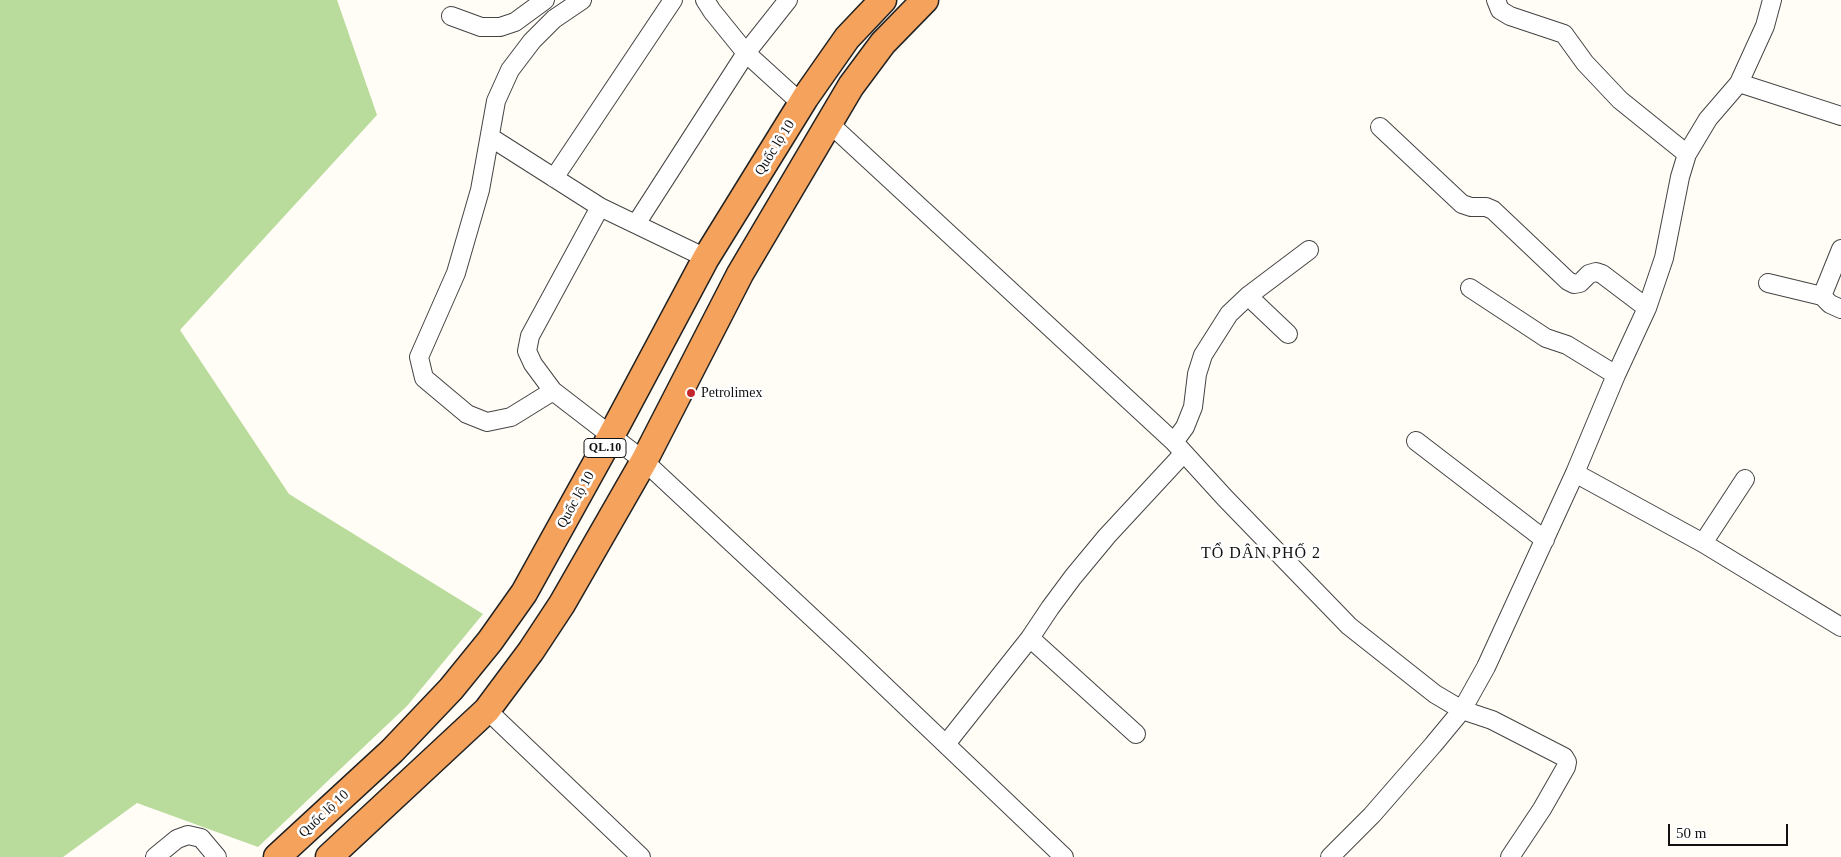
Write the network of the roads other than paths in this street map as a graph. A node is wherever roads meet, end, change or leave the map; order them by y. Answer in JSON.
{"nodes":[{"id":1,"x":545,"y":0,"type":"edge"},
{"id":2,"x":582,"y":0,"type":"edge"},
{"id":3,"x":673,"y":0,"type":"edge"},
{"id":4,"x":705,"y":0,"type":"edge"},
{"id":5,"x":788,"y":0,"type":"edge"},
{"id":6,"x":883,"y":0,"type":"edge"},
{"id":7,"x":924,"y":0,"type":"edge"},
{"id":8,"x":1496,"y":0,"type":"edge"},
{"id":9,"x":1772,"y":0,"type":"edge"},
{"id":10,"x":451,"y":16,"type":"dead end"},
{"id":11,"x":746,"y":53,"type":"junction"},
{"id":12,"x":1739,"y":83,"type":"junction"},
{"id":13,"x":802,"y":104,"type":"junction"},
{"id":14,"x":1841,"y":116,"type":"edge"},
{"id":15,"x":830,"y":123,"type":"junction"},
{"id":16,"x":1380,"y":127,"type":"dead end"},
{"id":17,"x":490,"y":137,"type":"junction"},
{"id":18,"x":1687,"y":154,"type":"junction"},
{"id":19,"x":554,"y":178,"type":"junction"},
{"id":20,"x":600,"y":207,"type":"junction"},
{"id":21,"x":636,"y":224,"type":"junction"},
{"id":22,"x":1841,"y":248,"type":"edge"},
{"id":23,"x":1309,"y":250,"type":"dead end"},
{"id":24,"x":706,"y":258,"type":"junction"},
{"id":25,"x":1768,"y":283,"type":"dead end"},
{"id":26,"x":1470,"y":288,"type":"dead end"},
{"id":27,"x":1248,"y":296,"type":"junction"},
{"id":28,"x":1822,"y":296,"type":"junction"},
{"id":29,"x":1647,"y":308,"type":"junction"},
{"id":30,"x":1841,"y":309,"type":"edge"},
{"id":31,"x":1288,"y":334,"type":"dead end"},
{"id":32,"x":1616,"y":375,"type":"junction"},
{"id":33,"x":553,"y":391,"type":"junction"},
{"id":34,"x":611,"y":436,"type":"junction"},
{"id":35,"x":1416,"y":441,"type":"dead end"},
{"id":36,"x":1178,"y":448,"type":"junction"},
{"id":37,"x":644,"y":461,"type":"junction"},
{"id":38,"x":1575,"y":473,"type":"junction"},
{"id":39,"x":1745,"y":479,"type":"dead end"},
{"id":40,"x":1545,"y":540,"type":"junction"},
{"id":41,"x":1703,"y":542,"type":"junction"},
{"id":42,"x":1841,"y":627,"type":"edge"},
{"id":43,"x":1030,"y":638,"type":"junction"},
{"id":44,"x":487,"y":710,"type":"junction"},
{"id":45,"x":1462,"y":710,"type":"junction"},
{"id":46,"x":1136,"y":734,"type":"dead end"},
{"id":47,"x":946,"y":744,"type":"junction"},
{"id":48,"x":1062,"y":856,"type":"edge"},
{"id":49,"x":155,"y":857,"type":"edge"},
{"id":50,"x":217,"y":857,"type":"edge"},
{"id":51,"x":278,"y":857,"type":"edge"},
{"id":52,"x":329,"y":857,"type":"edge"},
{"id":53,"x":641,"y":857,"type":"edge"},
{"id":54,"x":1330,"y":857,"type":"edge"},
{"id":55,"x":1510,"y":857,"type":"edge"}],
"edges":[{"from":1,"to":10,"type":"street"},
{"from":2,"to":17,"type":"street"},
{"from":3,"to":19,"type":"street"},
{"from":4,"to":11,"type":"street"},
{"from":5,"to":11,"type":"street"},
{"from":6,"to":13,"type":"highway","name":"Quốc lộ 10","number":"QL.10"},
{"from":7,"to":15,"type":"highway","number":"QL.10"},
{"from":8,"to":18,"type":"street"},
{"from":9,"to":12,"type":"street"},
{"from":11,"to":13,"type":"street"},
{"from":11,"to":21,"type":"street"},
{"from":12,"to":14,"type":"street"},
{"from":12,"to":18,"type":"street"},
{"from":13,"to":24,"type":"highway","name":"Quốc lộ 10","number":"QL.10"},
{"from":15,"to":36,"type":"street"},
{"from":15,"to":37,"type":"highway","number":"QL.10"},
{"from":16,"to":29,"type":"street"},
{"from":17,"to":19,"type":"street"},
{"from":17,"to":33,"type":"street"},
{"from":18,"to":29,"type":"street"},
{"from":19,"to":20,"type":"street"},
{"from":20,"to":21,"type":"street"},
{"from":20,"to":33,"type":"street"},
{"from":21,"to":24,"type":"street"},
{"from":22,"to":28,"type":"street"},
{"from":23,"to":27,"type":"street"},
{"from":24,"to":34,"type":"highway","name":"Quốc lộ 10","number":"QL.10"},
{"from":25,"to":28,"type":"street"},
{"from":26,"to":32,"type":"street"},
{"from":27,"to":31,"type":"street"},
{"from":27,"to":36,"type":"street"},
{"from":28,"to":30,"type":"street"},
{"from":29,"to":32,"type":"street"},
{"from":32,"to":38,"type":"street"},
{"from":33,"to":34,"type":"street"},
{"from":34,"to":37,"type":"street"},
{"from":34,"to":51,"type":"highway","name":"Quốc lộ 10","number":"QL.10"},
{"from":35,"to":40,"type":"street"},
{"from":36,"to":43,"type":"street"},
{"from":36,"to":45,"type":"street"},
{"from":37,"to":44,"type":"highway","number":"QL.10"},
{"from":37,"to":47,"type":"street"},
{"from":38,"to":40,"type":"street"},
{"from":38,"to":41,"type":"street"},
{"from":39,"to":41,"type":"street"},
{"from":40,"to":45,"type":"street"},
{"from":41,"to":42,"type":"street"},
{"from":43,"to":46,"type":"street"},
{"from":43,"to":47,"type":"street"},
{"from":44,"to":52,"type":"highway","number":"QL.10"},
{"from":44,"to":53,"type":"street"},
{"from":45,"to":54,"type":"street"},
{"from":45,"to":55,"type":"street"},
{"from":47,"to":48,"type":"street"},
{"from":49,"to":50,"type":"street"}]}
